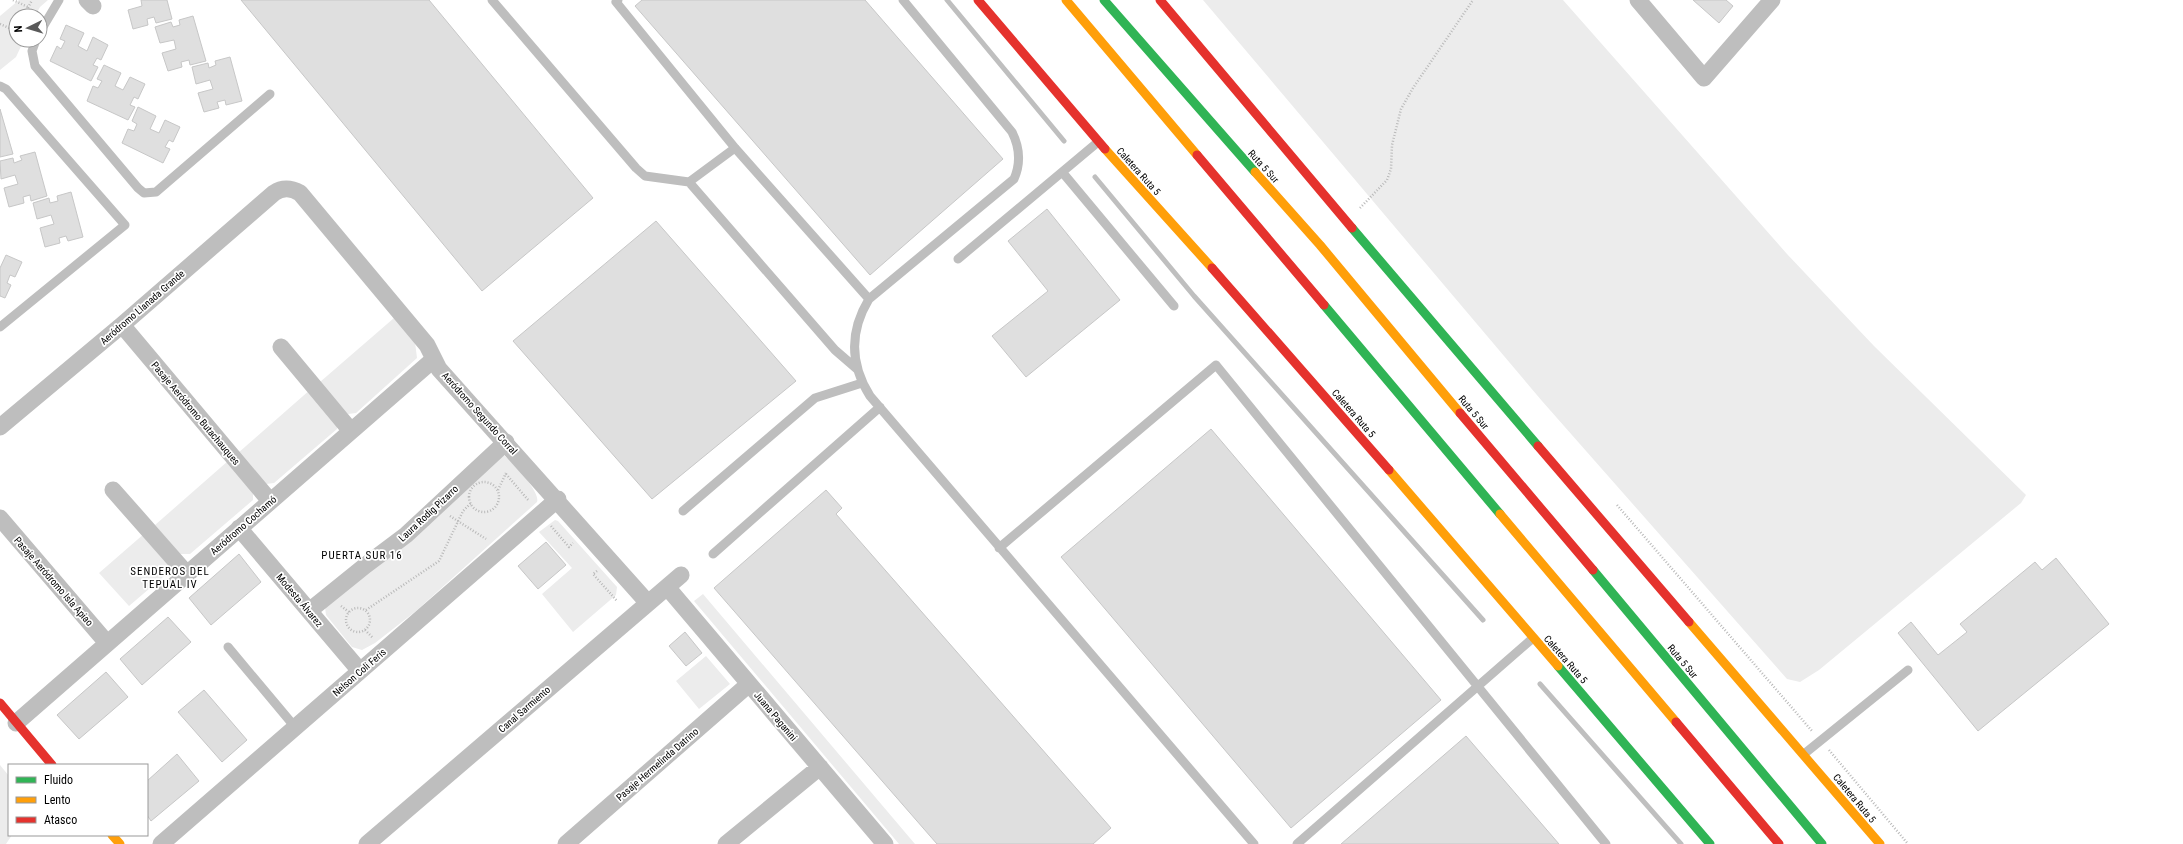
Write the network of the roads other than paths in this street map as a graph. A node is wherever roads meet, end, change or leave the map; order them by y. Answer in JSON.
{"nodes":[{"id":1,"x":59,"y":0,"type":"edge"},
{"id":2,"x":492,"y":0,"type":"edge"},
{"id":3,"x":903,"y":0,"type":"edge"},
{"id":4,"x":978,"y":0,"type":"edge"},
{"id":5,"x":1066,"y":0,"type":"edge"},
{"id":6,"x":1104,"y":0,"type":"edge"},
{"id":7,"x":1160,"y":0,"type":"edge"},
{"id":8,"x":1638,"y":0,"type":"edge"},
{"id":9,"x":1772,"y":0,"type":"edge"},
{"id":10,"x":616,"y":1,"type":"edge"},
{"id":11,"x":48,"y":19,"type":"edge"},
{"id":12,"x":33,"y":48,"type":"edge"},
{"id":13,"x":0,"y":86,"type":"edge"},
{"id":14,"x":270,"y":94,"type":"dead end"},
{"id":15,"x":1098,"y":142,"type":"junction"},
{"id":16,"x":735,"y":148,"type":"junction"},
{"id":17,"x":1063,"y":173,"type":"junction"},
{"id":18,"x":690,"y":182,"type":"junction"},
{"id":19,"x":284,"y":188,"type":"joint"},
{"id":20,"x":958,"y":259,"type":"dead end"},
{"id":21,"x":869,"y":299,"type":"junction"},
{"id":22,"x":1174,"y":306,"type":"dead end"},
{"id":23,"x":122,"y":326,"type":"junction"},
{"id":24,"x":0,"y":327,"type":"edge"},
{"id":25,"x":281,"y":348,"type":"dead end"},
{"id":26,"x":434,"y":359,"type":"junction"},
{"id":27,"x":857,"y":369,"type":"junction"},
{"id":28,"x":862,"y":383,"type":"junction"},
{"id":29,"x":880,"y":407,"type":"junction"},
{"id":30,"x":0,"y":427,"type":"edge"},
{"id":31,"x":351,"y":431,"type":"junction"},
{"id":32,"x":506,"y":442,"type":"junction"},
{"id":33,"x":113,"y":490,"type":"dead end"},
{"id":34,"x":558,"y":500,"type":"junction"},
{"id":35,"x":270,"y":502,"type":"junction"},
{"id":36,"x":683,"y":511,"type":"dead end"},
{"id":37,"x":0,"y":518,"type":"edge"},
{"id":38,"x":239,"y":528,"type":"junction"},
{"id":39,"x":999,"y":548,"type":"junction"},
{"id":40,"x":713,"y":554,"type":"dead end"},
{"id":41,"x":187,"y":574,"type":"junction"},
{"id":42,"x":681,"y":575,"type":"dead end"},
{"id":43,"x":667,"y":587,"type":"junction"},
{"id":44,"x":648,"y":603,"type":"junction"},
{"id":45,"x":309,"y":611,"type":"junction"},
{"id":46,"x":1534,"y":638,"type":"junction"},
{"id":47,"x":107,"y":644,"type":"junction"},
{"id":48,"x":228,"y":647,"type":"dead end"},
{"id":49,"x":1908,"y":670,"type":"dead end"},
{"id":50,"x":360,"y":671,"type":"junction"},
{"id":51,"x":749,"y":684,"type":"junction"},
{"id":52,"x":1478,"y":688,"type":"junction"},
{"id":53,"x":0,"y":703,"type":"edge"},
{"id":54,"x":16,"y":723,"type":"junction"},
{"id":55,"x":295,"y":728,"type":"junction"},
{"id":56,"x":1804,"y":754,"type":"junction"},
{"id":57,"x":51,"y":764,"type":"edge"},
{"id":58,"x":820,"y":767,"type":"junction"},
{"id":59,"x":113,"y":836,"type":"edge"},
{"id":60,"x":120,"y":844,"type":"edge"},
{"id":61,"x":161,"y":844,"type":"edge"},
{"id":62,"x":367,"y":844,"type":"edge"},
{"id":63,"x":566,"y":844,"type":"edge"},
{"id":64,"x":726,"y":844,"type":"edge"},
{"id":65,"x":885,"y":844,"type":"edge"},
{"id":66,"x":1254,"y":844,"type":"edge"},
{"id":67,"x":1297,"y":844,"type":"edge"},
{"id":68,"x":1606,"y":844,"type":"edge"},
{"id":69,"x":1710,"y":844,"type":"edge"},
{"id":70,"x":1779,"y":844,"type":"edge"},
{"id":71,"x":1822,"y":844,"type":"edge"},
{"id":72,"x":1880,"y":844,"type":"edge"}],
"edges":[{"from":1,"to":11,"type":"lane"},
{"from":2,"to":18,"type":"lane"},
{"from":3,"to":21,"type":"lane"},
{"from":4,"to":15,"type":"main road","name":"Caletera Ruta 5"},
{"from":5,"to":70,"type":"main road"},
{"from":6,"to":71,"type":"main road","name":"Ruta 5 Sur"},
{"from":7,"to":56,"type":"main road","name":"Caletera Ruta 5"},
{"from":8,"to":9,"type":"street"},
{"from":10,"to":16,"type":"lane"},
{"from":12,"to":14,"type":"lane"},
{"from":13,"to":24,"type":"lane"},
{"from":15,"to":17,"type":"lane"},
{"from":15,"to":46,"type":"main road","name":"Caletera Ruta 5"},
{"from":16,"to":18,"type":"lane"},
{"from":16,"to":21,"type":"lane"},
{"from":17,"to":20,"type":"lane"},
{"from":17,"to":22,"type":"lane"},
{"from":18,"to":27,"type":"lane"},
{"from":19,"to":23,"type":"street","name":"Aeródromo Llanada Grande"},
{"from":19,"to":26,"type":"street","name":"Aeródromo Segundo Corral"},
{"from":21,"to":27,"type":"lane"},
{"from":23,"to":30,"type":"street","name":"Aeródromo Llanada Grande"},
{"from":23,"to":35,"type":"street","name":"Pasaje Aeródromo Butachauques"},
{"from":25,"to":31,"type":"street"},
{"from":26,"to":31,"type":"street","name":"Aeródromo Cochamó"},
{"from":26,"to":32,"type":"street","name":"Aeródromo Segundo Corral"},
{"from":27,"to":28,"type":"lane"},
{"from":28,"to":29,"type":"lane"},
{"from":28,"to":36,"type":"lane"},
{"from":29,"to":39,"type":"lane"},
{"from":29,"to":40,"type":"lane"},
{"from":31,"to":35,"type":"street","name":"Aeródromo Cochamó"},
{"from":32,"to":34,"type":"street","name":"Aeródromo Segundo Corral"},
{"from":32,"to":45,"type":"street","name":"Laura Rodig Pizarro"},
{"from":33,"to":41,"type":"street"},
{"from":34,"to":44,"type":"street","name":"Aeródromo Segundo Corral"},
{"from":34,"to":50,"type":"street","name":"Nelson Coli Feris"},
{"from":35,"to":38,"type":"street","name":"Aeródromo Cochamó"},
{"from":37,"to":47,"type":"street","name":"Pasaje Aeródromo Isla Apiao"},
{"from":38,"to":41,"type":"street","name":"Aeródromo Cochamó"},
{"from":38,"to":45,"type":"street","name":"Modesta Álvarez"},
{"from":39,"to":52,"type":"lane"},
{"from":39,"to":66,"type":"lane"},
{"from":41,"to":47,"type":"street","name":"Aeródromo Cochamó"},
{"from":42,"to":43,"type":"street","name":"Canal Sarmiento"},
{"from":43,"to":44,"type":"street","name":"Canal Sarmiento"},
{"from":43,"to":51,"type":"street","name":"Juana Paganini"},
{"from":44,"to":62,"type":"street","name":"Canal Sarmiento"},
{"from":45,"to":50,"type":"street","name":"Modesta Álvarez"},
{"from":46,"to":52,"type":"lane"},
{"from":46,"to":69,"type":"main road","name":"Caletera Ruta 5"},
{"from":47,"to":54,"type":"street","name":"Aeródromo Cochamó"},
{"from":48,"to":55,"type":"lane"},
{"from":49,"to":56,"type":"lane"},
{"from":50,"to":55,"type":"street","name":"Nelson Coli Feris"},
{"from":51,"to":58,"type":"street","name":"Juana Paganini"},
{"from":51,"to":63,"type":"street","name":"Pasaje Hermelinda Datrino"},
{"from":52,"to":67,"type":"lane"},
{"from":52,"to":68,"type":"lane"},
{"from":53,"to":54,"type":"main road"},
{"from":54,"to":57,"type":"main road"},
{"from":55,"to":61,"type":"street","name":"Nelson Coli Feris"},
{"from":56,"to":72,"type":"main road","name":"Caletera Ruta 5"},
{"from":58,"to":64,"type":"street"},
{"from":58,"to":65,"type":"street","name":"Juana Paganini"},
{"from":59,"to":60,"type":"main road"}]}
